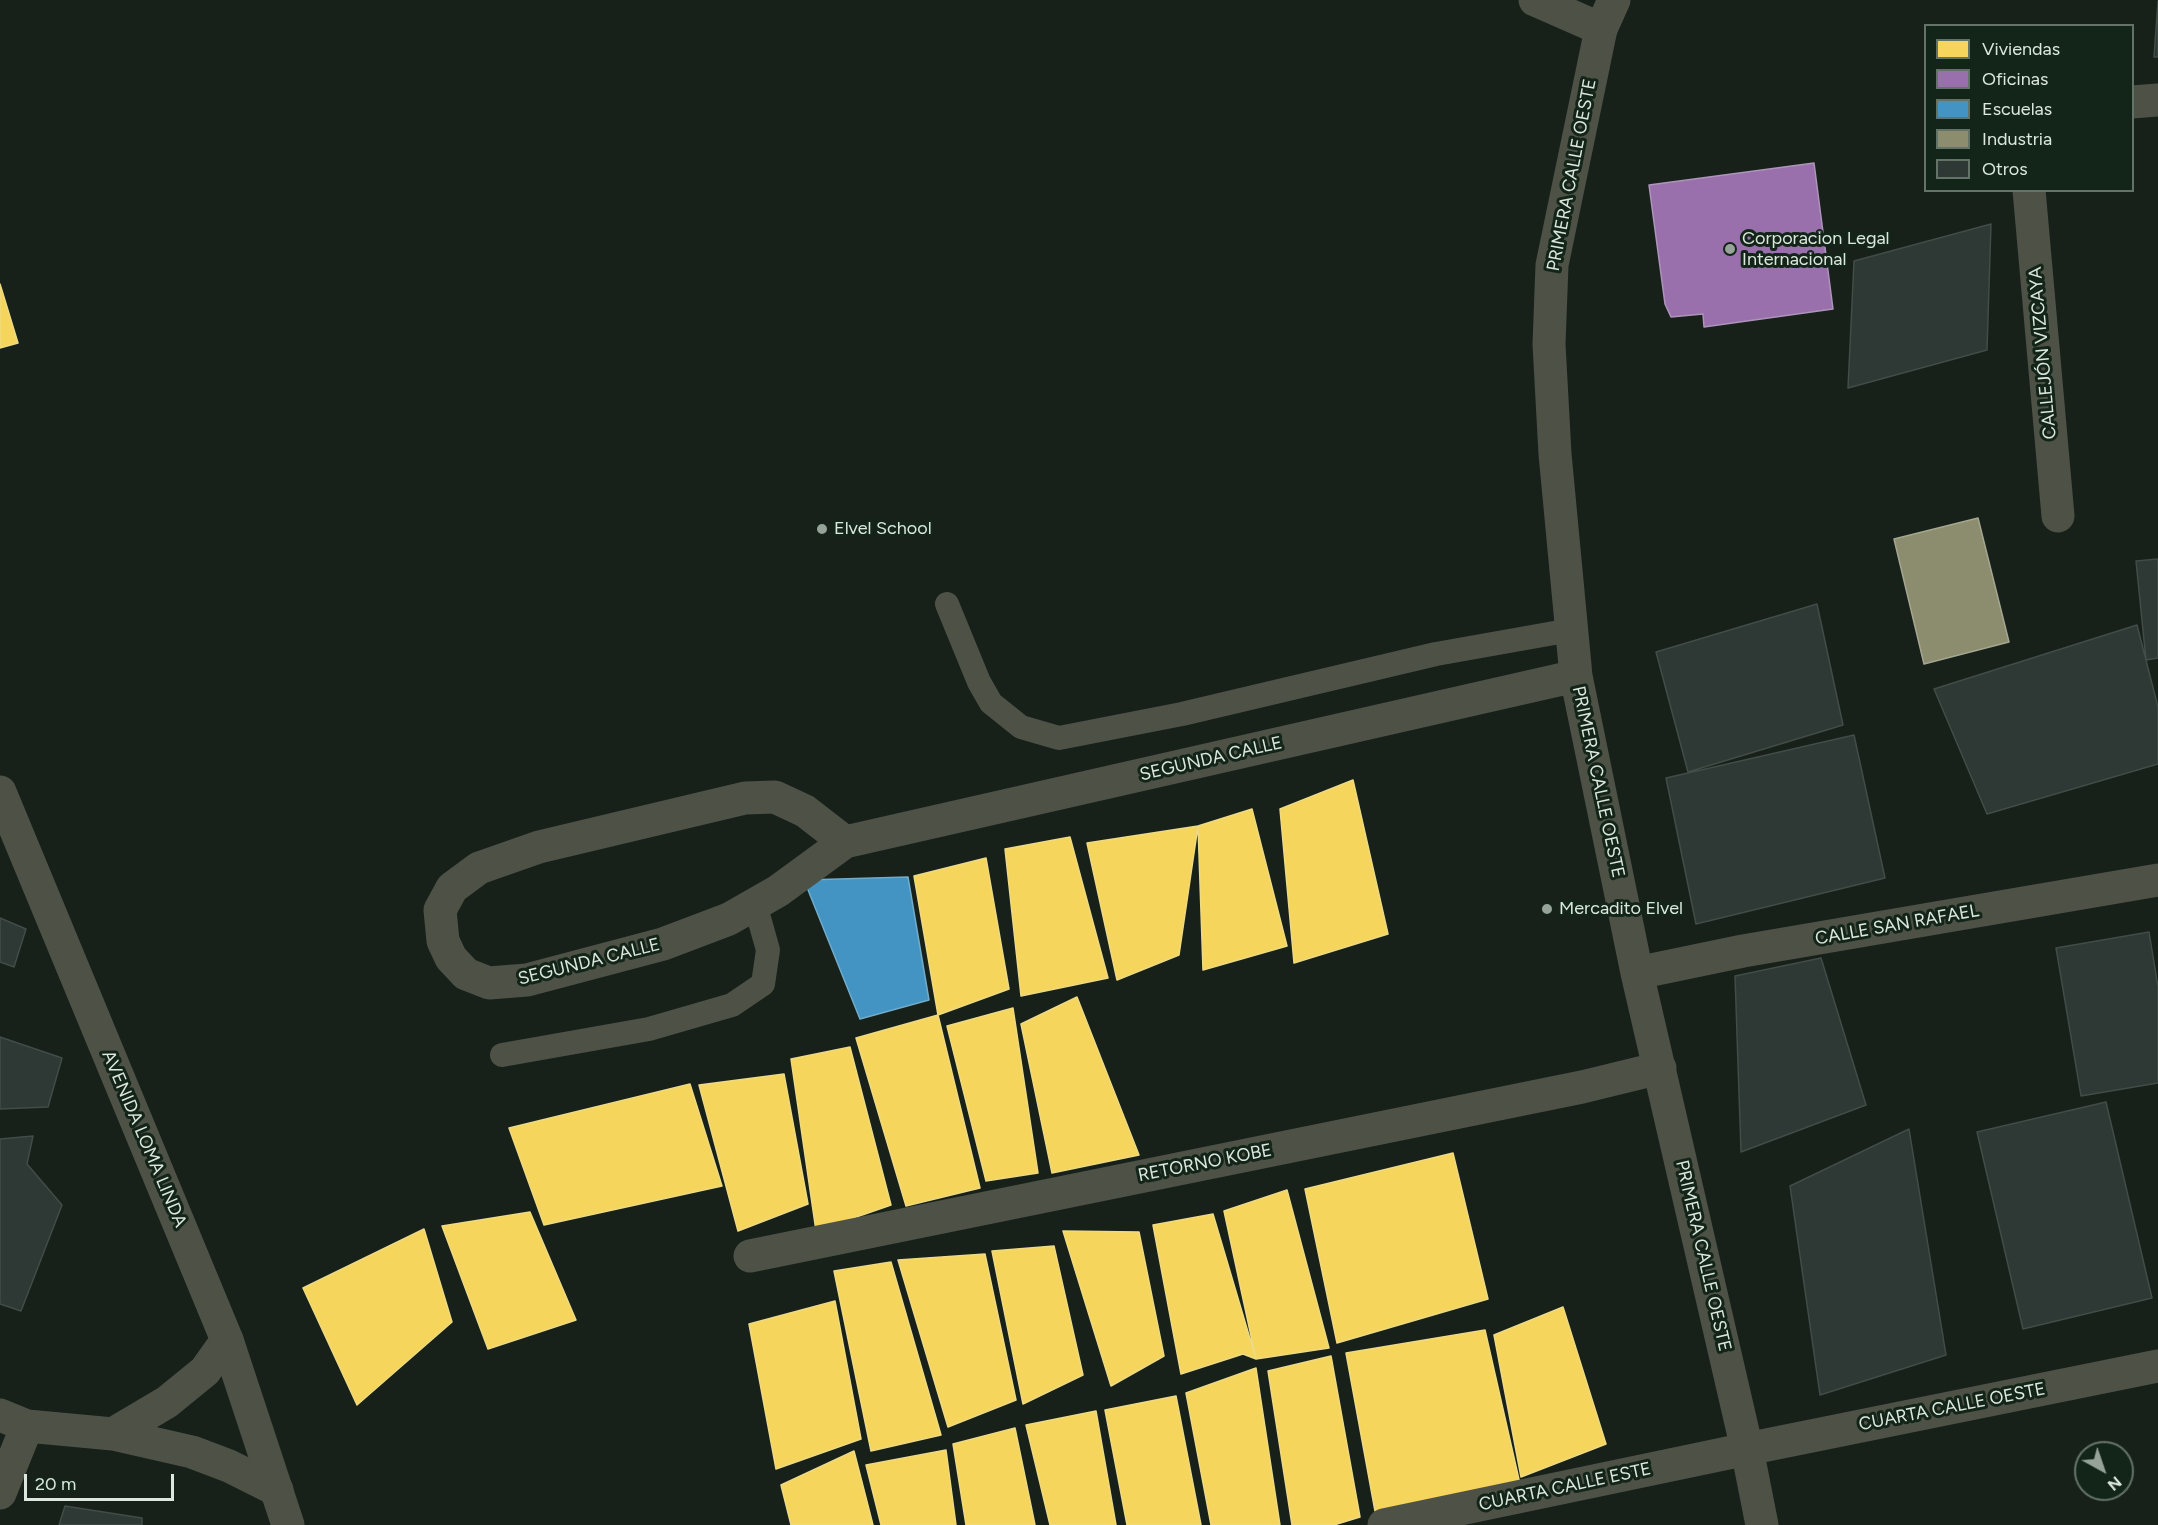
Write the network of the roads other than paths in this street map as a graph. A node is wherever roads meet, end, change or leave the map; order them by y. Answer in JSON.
{"nodes":[{"id":1,"x":1535,"y":0,"type":"edge"},
{"id":2,"x":1608,"y":15,"type":"edge"},
{"id":3,"x":2158,"y":100,"type":"edge"},
{"id":4,"x":2134,"y":102,"type":"edge"},
{"id":5,"x":2029,"y":192,"type":"edge"},
{"id":6,"x":2058,"y":516,"type":"dead end"},
{"id":7,"x":947,"y":604,"type":"dead end"},
{"id":8,"x":1571,"y":630,"type":"junction"},
{"id":9,"x":1576,"y":676,"type":"junction"},
{"id":10,"x":0,"y":792,"type":"edge"},
{"id":11,"x":846,"y":842,"type":"junction"},
{"id":12,"x":2158,"y":880,"type":"edge"},
{"id":13,"x":755,"y":904,"type":"junction"},
{"id":14,"x":1637,"y":973,"type":"junction"},
{"id":15,"x":502,"y":1055,"type":"dead end"},
{"id":16,"x":1660,"y":1068,"type":"junction"},
{"id":17,"x":750,"y":1256,"type":"dead end"},
{"id":18,"x":227,"y":1340,"type":"junction"},
{"id":19,"x":2158,"y":1366,"type":"edge"},
{"id":20,"x":13,"y":1420,"type":"edge"},
{"id":21,"x":113,"y":1434,"type":"junction"},
{"id":22,"x":1747,"y":1449,"type":"junction"},
{"id":23,"x":277,"y":1490,"type":"junction"},
{"id":24,"x":0,"y":1493,"type":"edge"},
{"id":25,"x":288,"y":1525,"type":"edge"},
{"id":26,"x":1384,"y":1525,"type":"edge"},
{"id":27,"x":1762,"y":1525,"type":"edge"}],
"edges":[{"from":1,"to":2,"type":"street"},
{"from":2,"to":8,"type":"street","name":"PRIMERA CALLE OESTE"},
{"from":3,"to":4,"type":"street"},
{"from":5,"to":6,"type":"street","name":"CALLEJÓN VIZCAYA"},
{"from":7,"to":8,"type":"lane"},
{"from":8,"to":9,"type":"street","name":"PRIMERA CALLE OESTE"},
{"from":9,"to":11,"type":"street","name":"SEGUNDA CALLE"},
{"from":9,"to":14,"type":"street","name":"PRIMERA CALLE OESTE"},
{"from":10,"to":18,"type":"street","name":"AVENIDA LOMA LINDA"},
{"from":11,"to":13,"type":"street","name":"SEGUNDA CALLE"},
{"from":11,"to":13,"type":"street","name":"SEGUNDA CALLE"},
{"from":12,"to":14,"type":"street","name":"CALLE SAN RAFAEL"},
{"from":13,"to":15,"type":"lane"},
{"from":14,"to":16,"type":"street","name":"PRIMERA CALLE OESTE"},
{"from":16,"to":17,"type":"street","name":"RETORNO KOBE"},
{"from":16,"to":22,"type":"street","name":"PRIMERA CALLE OESTE"},
{"from":18,"to":21,"type":"street"},
{"from":18,"to":23,"type":"street","name":"AVENIDA LOMA LINDA"},
{"from":19,"to":22,"type":"street","name":"CUARTA CALLE OESTE"},
{"from":20,"to":21,"type":"street"},
{"from":20,"to":24,"type":"street"},
{"from":21,"to":23,"type":"street"},
{"from":22,"to":26,"type":"street","name":"CUARTA CALLE ESTE"},
{"from":22,"to":27,"type":"street","name":"PRIMERA CALLE OESTE"},
{"from":23,"to":25,"type":"street","name":"AVENIDA LOMA LINDA"}]}
